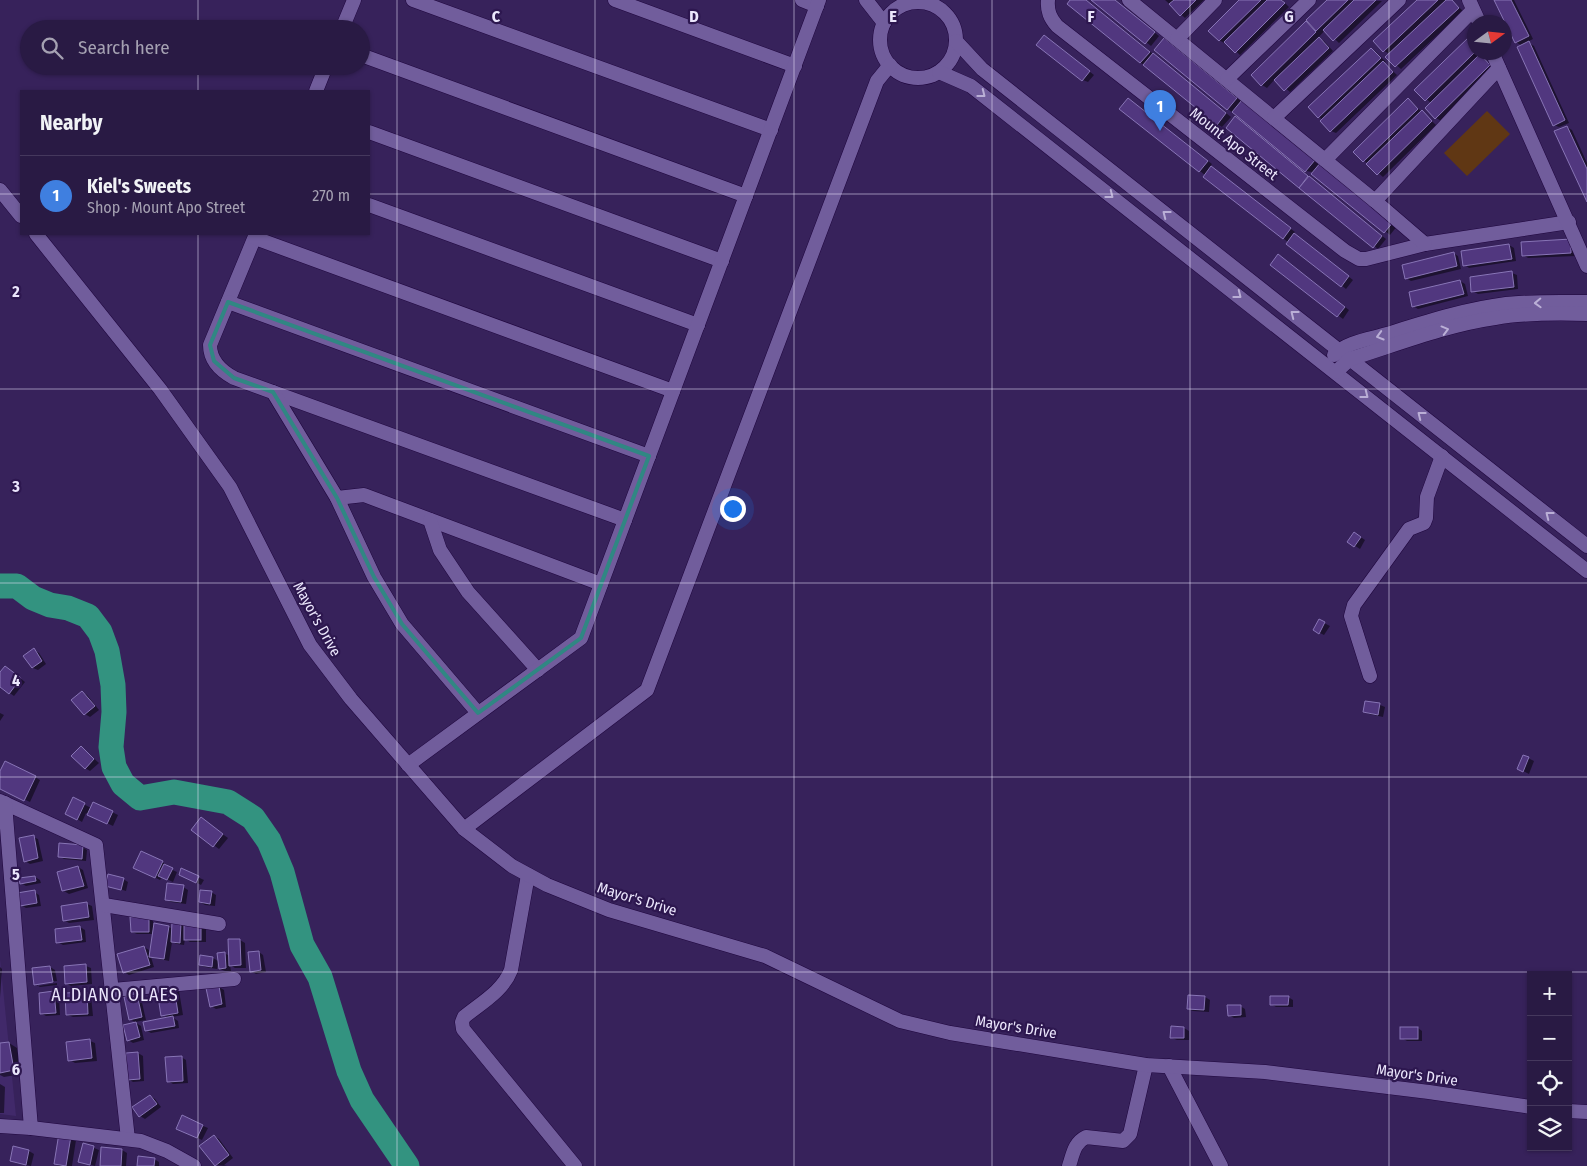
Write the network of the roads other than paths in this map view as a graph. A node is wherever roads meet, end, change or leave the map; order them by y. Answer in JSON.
{"nodes":[{"id":1,"x":354,"y":0,"type":"edge"},
{"id":2,"x":414,"y":0,"type":"edge"},
{"id":3,"x":615,"y":0,"type":"edge"},
{"id":4,"x":802,"y":0,"type":"edge"},
{"id":5,"x":866,"y":0,"type":"edge"},
{"id":6,"x":1129,"y":0,"type":"edge"},
{"id":7,"x":1215,"y":0,"type":"edge"},
{"id":8,"x":1308,"y":0,"type":"edge"},
{"id":9,"x":1399,"y":0,"type":"edge"},
{"id":10,"x":818,"y":3,"type":"edge"},
{"id":11,"x":898,"y":3,"type":"edge"},
{"id":12,"x":934,"y":3,"type":"edge"},
{"id":13,"x":1048,"y":5,"type":"edge"},
{"id":14,"x":1473,"y":11,"type":"edge"},
{"id":15,"x":346,"y":20,"type":"edge"},
{"id":16,"x":884,"y":23,"type":"junction"},
{"id":17,"x":1177,"y":39,"type":"junction"},
{"id":18,"x":956,"y":41,"type":"junction"},
{"id":19,"x":370,"y":58,"type":"edge"},
{"id":20,"x":1496,"y":60,"type":"edge"},
{"id":21,"x":890,"y":65,"type":"junction"},
{"id":22,"x":795,"y":66,"type":"junction"},
{"id":23,"x":1499,"y":68,"type":"junction"},
{"id":24,"x":939,"y":72,"type":"junction"},
{"id":25,"x":322,"y":75,"type":"edge"},
{"id":26,"x":1227,"y":80,"type":"junction"},
{"id":27,"x":316,"y":90,"type":"edge"},
{"id":28,"x":1274,"y":118,"type":"junction"},
{"id":29,"x":770,"y":130,"type":"junction"},
{"id":30,"x":370,"y":132,"type":"edge"},
{"id":31,"x":1324,"y":160,"type":"junction"},
{"id":32,"x":0,"y":190,"type":"edge"},
{"id":33,"x":746,"y":196,"type":"junction"},
{"id":34,"x":1375,"y":201,"type":"junction"},
{"id":35,"x":370,"y":205,"type":"edge"},
{"id":36,"x":20,"y":215,"type":"edge"},
{"id":37,"x":1568,"y":222,"type":"junction"},
{"id":38,"x":37,"y":235,"type":"edge"},
{"id":39,"x":256,"y":236,"type":"edge"},
{"id":40,"x":1425,"y":244,"type":"junction"},
{"id":41,"x":722,"y":261,"type":"junction"},
{"id":42,"x":1587,"y":266,"type":"edge"},
{"id":43,"x":228,"y":302,"type":"junction"},
{"id":44,"x":1587,"y":302,"type":"edge"},
{"id":45,"x":1587,"y":314,"type":"edge"},
{"id":46,"x":698,"y":326,"type":"junction"},
{"id":47,"x":1339,"y":350,"type":"junction"},
{"id":48,"x":1350,"y":359,"type":"junction"},
{"id":49,"x":1331,"y":368,"type":"junction"},
{"id":50,"x":673,"y":391,"type":"junction"},
{"id":51,"x":273,"y":392,"type":"junction"},
{"id":52,"x":649,"y":456,"type":"junction"},
{"id":53,"x":1442,"y":456,"type":"junction"},
{"id":54,"x":337,"y":498,"type":"junction"},
{"id":55,"x":430,"y":520,"type":"junction"},
{"id":56,"x":625,"y":520,"type":"junction"},
{"id":57,"x":1587,"y":546,"type":"edge"},
{"id":58,"x":1587,"y":571,"type":"edge"},
{"id":59,"x":601,"y":584,"type":"junction"},
{"id":60,"x":538,"y":670,"type":"junction"},
{"id":61,"x":1370,"y":676,"type":"dead end"},
{"id":62,"x":478,"y":713,"type":"junction"},
{"id":63,"x":408,"y":765,"type":"junction"},
{"id":64,"x":3,"y":802,"type":"edge"},
{"id":65,"x":464,"y":829,"type":"junction"},
{"id":66,"x":528,"y":875,"type":"junction"},
{"id":67,"x":104,"y":905,"type":"junction"},
{"id":68,"x":219,"y":924,"type":"dead end"},
{"id":69,"x":234,"y":979,"type":"dead end"},
{"id":70,"x":113,"y":990,"type":"junction"},
{"id":71,"x":1146,"y":1065,"type":"junction"},
{"id":72,"x":1169,"y":1066,"type":"junction"},
{"id":73,"x":1527,"y":1107,"type":"edge"},
{"id":74,"x":1572,"y":1112,"type":"edge"},
{"id":75,"x":1587,"y":1112,"type":"edge"},
{"id":76,"x":0,"y":1126,"type":"edge"},
{"id":77,"x":31,"y":1128,"type":"junction"},
{"id":78,"x":128,"y":1139,"type":"junction"},
{"id":79,"x":194,"y":1166,"type":"edge"},
{"id":80,"x":575,"y":1166,"type":"edge"},
{"id":81,"x":1069,"y":1166,"type":"edge"},
{"id":82,"x":1221,"y":1166,"type":"edge"}],
"edges":[{"from":1,"to":15,"type":"street"},
{"from":2,"to":29,"type":"street"},
{"from":3,"to":22,"type":"street"},
{"from":4,"to":10,"type":"street"},
{"from":5,"to":16,"type":"street"},
{"from":6,"to":17,"type":"street"},
{"from":7,"to":17,"type":"street"},
{"from":8,"to":26,"type":"street"},
{"from":9,"to":28,"type":"street"},
{"from":10,"to":22,"type":"street"},
{"from":11,"to":12,"type":"street"},
{"from":11,"to":16,"type":"street"},
{"from":12,"to":18,"type":"street"},
{"from":13,"to":40,"type":"street","name":"Mount Apo Street"},
{"from":14,"to":31,"type":"street"},
{"from":16,"to":21,"type":"street"},
{"from":17,"to":26,"type":"street"},
{"from":18,"to":24,"type":"street"},
{"from":47,"to":18,"type":"street","one_way":true},
{"from":19,"to":33,"type":"street"},
{"from":20,"to":23,"type":"street"},
{"from":21,"to":24,"type":"street"},
{"from":21,"to":65,"type":"street"},
{"from":22,"to":29,"type":"street"},
{"from":23,"to":34,"type":"street"},
{"from":23,"to":37,"type":"street"},
{"from":24,"to":49,"type":"street","one_way":true},
{"from":25,"to":27,"type":"street"},
{"from":26,"to":28,"type":"street"},
{"from":28,"to":31,"type":"street"},
{"from":29,"to":33,"type":"street"},
{"from":30,"to":41,"type":"street"},
{"from":31,"to":34,"type":"street"},
{"from":32,"to":36,"type":"street"},
{"from":33,"to":41,"type":"street"},
{"from":34,"to":40,"type":"street"},
{"from":35,"to":46,"type":"street"},
{"from":37,"to":40,"type":"street"},
{"from":37,"to":42,"type":"street"},
{"from":38,"to":63,"type":"street","name":"Mayor's Drive"},
{"from":39,"to":43,"type":"street"},
{"from":39,"to":50,"type":"street"},
{"from":41,"to":46,"type":"street"},
{"from":43,"to":51,"type":"street"},
{"from":43,"to":52,"type":"street"},
{"from":44,"to":47,"type":"street","one_way":true},
{"from":48,"to":45,"type":"street","one_way":true},
{"from":46,"to":50,"type":"street"},
{"from":47,"to":48,"type":"street"},
{"from":47,"to":49,"type":"street"},
{"from":48,"to":49,"type":"street"},
{"from":57,"to":48,"type":"street","one_way":true},
{"from":49,"to":53,"type":"street","one_way":true},
{"from":50,"to":52,"type":"street"},
{"from":51,"to":54,"type":"street"},
{"from":51,"to":56,"type":"street"},
{"from":52,"to":56,"type":"street"},
{"from":53,"to":58,"type":"street"},
{"from":53,"to":61,"type":"street"},
{"from":54,"to":55,"type":"street"},
{"from":54,"to":62,"type":"street"},
{"from":55,"to":59,"type":"street"},
{"from":55,"to":60,"type":"street"},
{"from":56,"to":59,"type":"street"},
{"from":59,"to":60,"type":"street"},
{"from":60,"to":62,"type":"street"},
{"from":62,"to":63,"type":"street"},
{"from":63,"to":65,"type":"street","name":"Mayor's Drive"},
{"from":64,"to":67,"type":"street"},
{"from":64,"to":77,"type":"street"},
{"from":65,"to":66,"type":"street","name":"Mayor's Drive"},
{"from":66,"to":71,"type":"street","name":"Mayor's Drive"},
{"from":66,"to":80,"type":"street"},
{"from":67,"to":68,"type":"street"},
{"from":67,"to":70,"type":"street"},
{"from":69,"to":70,"type":"street"},
{"from":70,"to":78,"type":"street"},
{"from":71,"to":72,"type":"street","name":"Mayor's Drive"},
{"from":71,"to":81,"type":"street"},
{"from":72,"to":73,"type":"street","name":"Mayor's Drive"},
{"from":72,"to":82,"type":"street"},
{"from":74,"to":75,"type":"street"},
{"from":76,"to":77,"type":"street"},
{"from":77,"to":78,"type":"street"},
{"from":78,"to":79,"type":"street"}]}
